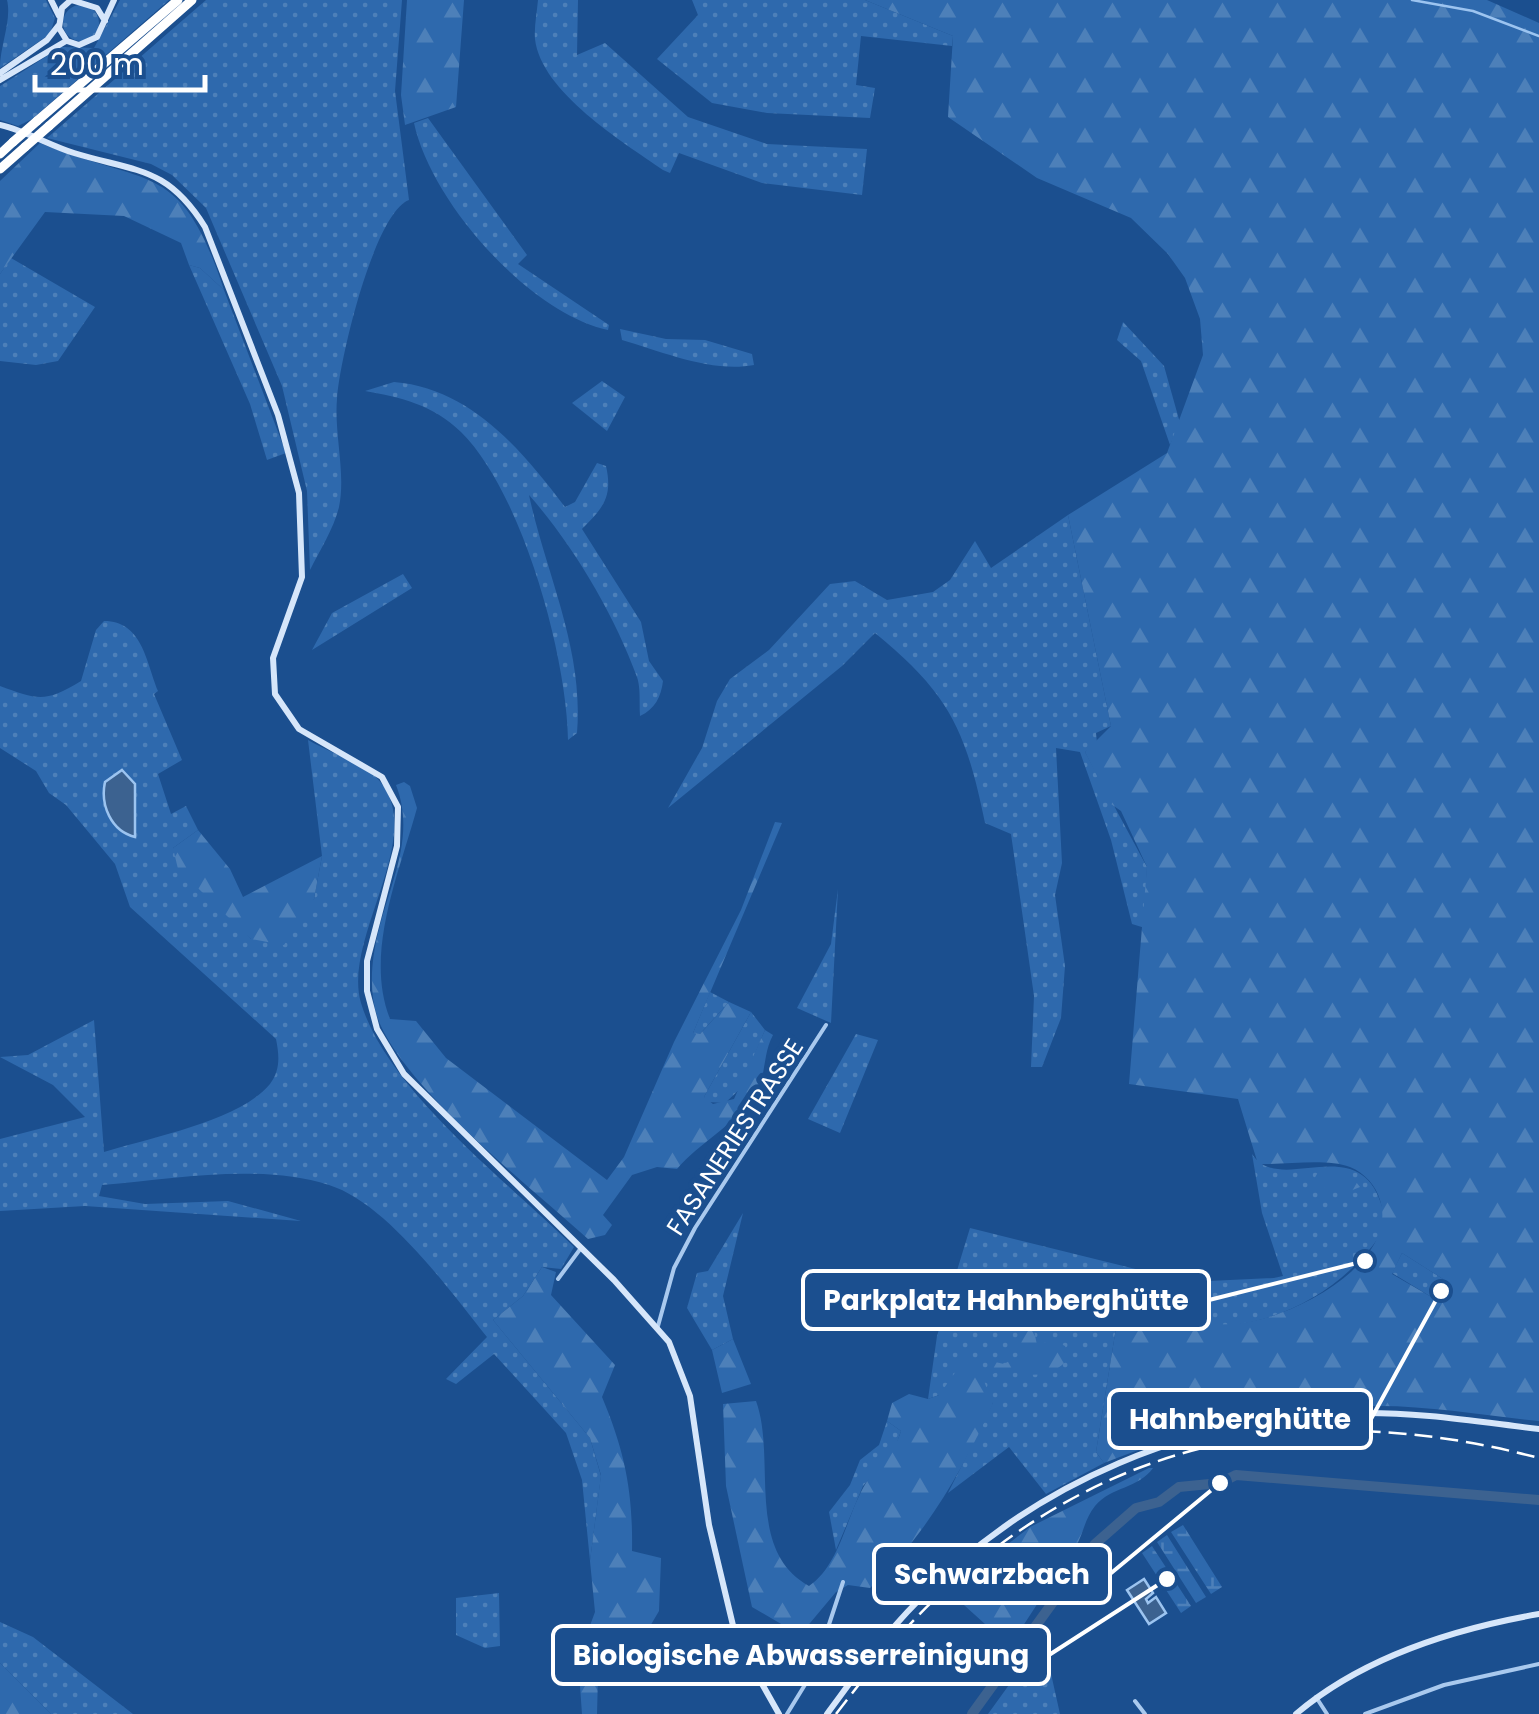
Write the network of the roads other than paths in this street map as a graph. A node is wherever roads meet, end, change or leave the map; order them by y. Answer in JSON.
{"nodes":[{"id":1,"x":51,"y":0,"type":"edge"},
{"id":2,"x":70,"y":0,"type":"edge"},
{"id":3,"x":100,"y":0,"type":"edge"},
{"id":4,"x":114,"y":0,"type":"edge"},
{"id":5,"x":178,"y":0,"type":"edge"},
{"id":6,"x":192,"y":0,"type":"edge"},
{"id":7,"x":87,"y":4,"type":"junction"},
{"id":8,"x":105,"y":21,"type":"junction"},
{"id":9,"x":59,"y":22,"type":"junction"},
{"id":10,"x":67,"y":41,"type":"junction"},
{"id":11,"x":0,"y":77,"type":"edge"},
{"id":12,"x":0,"y":125,"type":"edge"},
{"id":13,"x":0,"y":154,"type":"edge"},
{"id":14,"x":0,"y":169,"type":"edge"},
{"id":15,"x":826,"y":1025,"type":"dead end"},
{"id":16,"x":580,"y":1248,"type":"junction"},
{"id":17,"x":558,"y":1279,"type":"dead end"},
{"id":18,"x":658,"y":1326,"type":"junction"},
{"id":19,"x":1539,"y":1429,"type":"edge"},
{"id":20,"x":844,"y":1582,"type":"dead end"},
{"id":21,"x":1539,"y":1614,"type":"edge"},
{"id":22,"x":1539,"y":1664,"type":"edge"},
{"id":23,"x":1316,"y":1697,"type":"junction"},
{"id":24,"x":1135,"y":1700,"type":"dead end"},
{"id":25,"x":779,"y":1714,"type":"edge"},
{"id":26,"x":787,"y":1714,"type":"edge"},
{"id":27,"x":827,"y":1714,"type":"edge"},
{"id":28,"x":1146,"y":1714,"type":"edge"},
{"id":29,"x":1296,"y":1714,"type":"edge"},
{"id":30,"x":1327,"y":1714,"type":"edge"},
{"id":31,"x":1365,"y":1714,"type":"edge"}],
"edges":[{"from":1,"to":9,"type":"street"},
{"from":2,"to":7,"type":"street"},
{"from":2,"to":9,"type":"street"},
{"from":3,"to":7,"type":"street"},
{"from":4,"to":8,"type":"street"},
{"from":5,"to":13,"type":"highway","bridge":true},
{"from":6,"to":14,"type":"highway","bridge":true},
{"from":7,"to":8,"type":"street"},
{"from":8,"to":10,"type":"street"},
{"from":9,"to":10,"type":"street"},
{"from":9,"to":11,"type":"street"},
{"from":10,"to":11,"type":"street"},
{"from":12,"to":16,"type":"street"},
{"from":15,"to":18,"type":"street","name":"FASANERIESTRASSE"},
{"from":16,"to":17,"type":"street"},
{"from":16,"to":18,"type":"street"},
{"from":18,"to":25,"type":"street"},
{"from":19,"to":27,"type":"street"},
{"from":20,"to":26,"type":"street"},
{"from":21,"to":23,"type":"street"},
{"from":22,"to":31,"type":"street"},
{"from":23,"to":29,"type":"street"},
{"from":23,"to":30,"type":"street"},
{"from":24,"to":28,"type":"street"}]}
